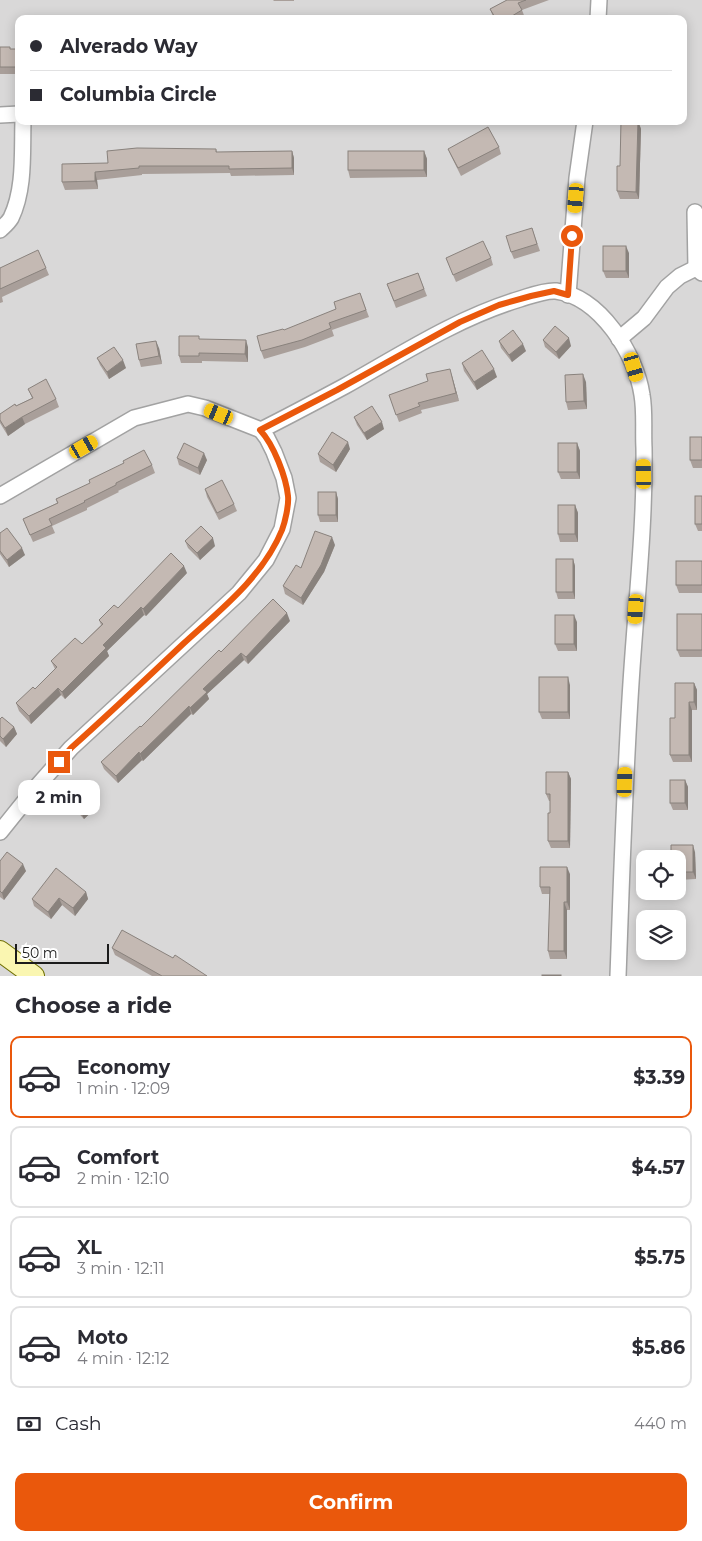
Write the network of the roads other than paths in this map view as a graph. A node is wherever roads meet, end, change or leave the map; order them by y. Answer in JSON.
{"nodes":[{"id":1,"x":599,"y":0,"type":"edge"},
{"id":2,"x":598,"y":15,"type":"edge"},
{"id":3,"x":0,"y":114,"type":"edge"},
{"id":4,"x":15,"y":114,"type":"edge"},
{"id":5,"x":23,"y":125,"type":"edge"},
{"id":6,"x":585,"y":125,"type":"edge"},
{"id":7,"x":695,"y":212,"type":"dead end"},
{"id":8,"x":0,"y":230,"type":"edge"},
{"id":9,"x":699,"y":270,"type":"edge"},
{"id":10,"x":568,"y":295,"type":"junction"},
{"id":11,"x":619,"y":339,"type":"junction"},
{"id":12,"x":260,"y":430,"type":"junction"},
{"id":13,"x":0,"y":496,"type":"edge"},
{"id":14,"x":0,"y":832,"type":"edge"},
{"id":15,"x":0,"y":951,"type":"edge"},
{"id":16,"x":34,"y":976,"type":"edge"},
{"id":17,"x":618,"y":976,"type":"edge"}],
"edges":[{"from":1,"to":2,"type":"street"},
{"from":3,"to":4,"type":"street"},
{"from":5,"to":8,"type":"street"},
{"from":6,"to":10,"type":"street"},
{"from":7,"to":9,"type":"street"},
{"from":9,"to":11,"type":"street"},
{"from":10,"to":11,"type":"street"},
{"from":10,"to":12,"type":"street"},
{"from":11,"to":17,"type":"street"},
{"from":12,"to":13,"type":"street"},
{"from":12,"to":14,"type":"street"},
{"from":15,"to":16,"type":"main road"}]}
